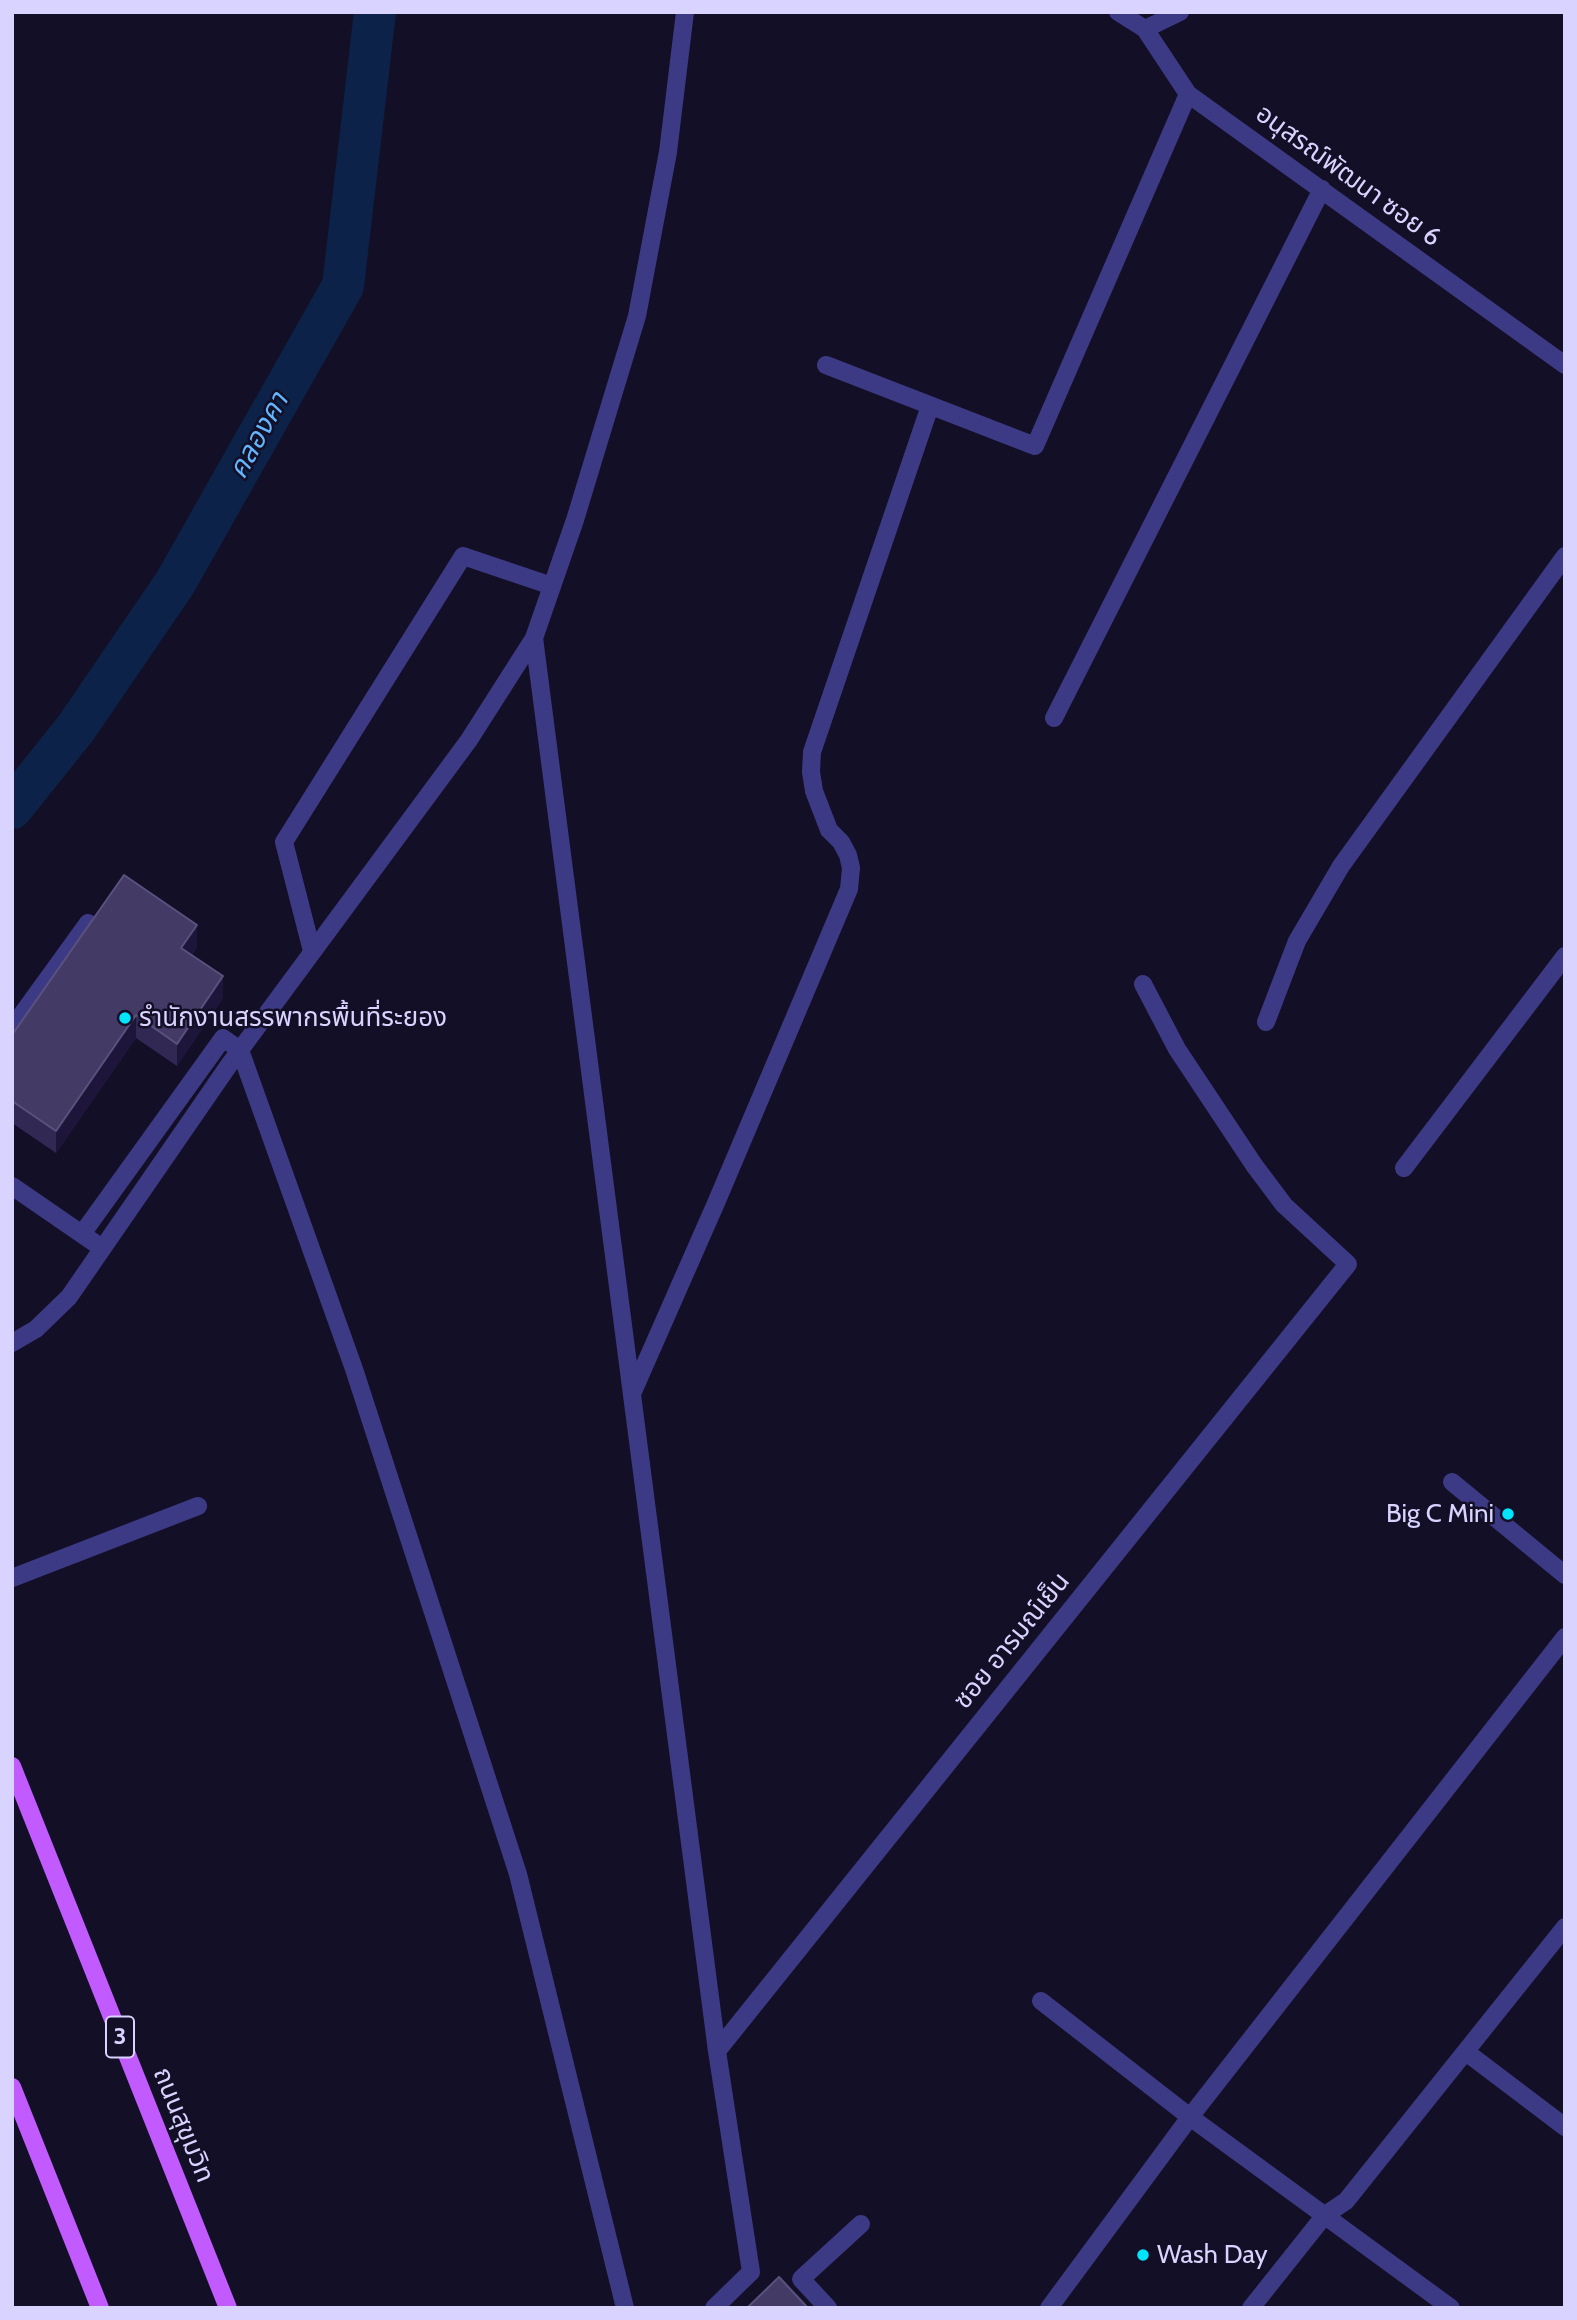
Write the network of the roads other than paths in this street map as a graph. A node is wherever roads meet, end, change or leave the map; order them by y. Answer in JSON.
{"nodes":[{"id":1,"x":685,"y":12,"type":"edge"},
{"id":2,"x":1118,"y":12,"type":"edge"},
{"id":3,"x":1180,"y":12,"type":"edge"},
{"id":4,"x":1145,"y":29,"type":"junction"},
{"id":5,"x":1188,"y":94,"type":"junction"},
{"id":6,"x":1322,"y":189,"type":"junction"},
{"id":7,"x":826,"y":365,"type":"dead end"},
{"id":8,"x":1565,"y":365,"type":"edge"},
{"id":9,"x":930,"y":406,"type":"junction"},
{"id":10,"x":1565,"y":556,"type":"edge"},
{"id":11,"x":552,"y":586,"type":"junction"},
{"id":12,"x":534,"y":638,"type":"junction"},
{"id":13,"x":1054,"y":718,"type":"dead end"},
{"id":14,"x":88,"y":923,"type":"edge"},
{"id":15,"x":312,"y":951,"type":"junction"},
{"id":16,"x":1565,"y":956,"type":"edge"},
{"id":17,"x":1143,"y":984,"type":"dead end"},
{"id":18,"x":1266,"y":1022,"type":"dead end"},
{"id":19,"x":12,"y":1028,"type":"edge"},
{"id":20,"x":240,"y":1050,"type":"junction"},
{"id":21,"x":1404,"y":1168,"type":"dead end"},
{"id":22,"x":12,"y":1186,"type":"edge"},
{"id":23,"x":82,"y":1234,"type":"junction"},
{"id":24,"x":102,"y":1248,"type":"junction"},
{"id":25,"x":12,"y":1343,"type":"edge"},
{"id":26,"x":632,"y":1394,"type":"junction"},
{"id":27,"x":1452,"y":1482,"type":"dead end"},
{"id":28,"x":198,"y":1506,"type":"dead end"},
{"id":29,"x":1565,"y":1575,"type":"edge"},
{"id":30,"x":12,"y":1578,"type":"edge"},
{"id":31,"x":1565,"y":1637,"type":"edge"},
{"id":32,"x":12,"y":1766,"type":"edge"},
{"id":33,"x":1565,"y":1927,"type":"edge"},
{"id":34,"x":1041,"y":2001,"type":"dead end"},
{"id":35,"x":717,"y":2051,"type":"junction"},
{"id":36,"x":1466,"y":2052,"type":"junction"},
{"id":37,"x":12,"y":2087,"type":"edge"},
{"id":38,"x":1189,"y":2116,"type":"junction"},
{"id":39,"x":1565,"y":2127,"type":"edge"},
{"id":40,"x":1325,"y":2216,"type":"junction"},
{"id":41,"x":861,"y":2224,"type":"dead end"},
{"id":42,"x":1053,"y":2306,"type":"edge"},
{"id":43,"x":100,"y":2308,"type":"edge"},
{"id":44,"x":228,"y":2308,"type":"edge"},
{"id":45,"x":625,"y":2308,"type":"edge"},
{"id":46,"x":714,"y":2308,"type":"edge"},
{"id":47,"x":828,"y":2308,"type":"edge"},
{"id":48,"x":1251,"y":2308,"type":"edge"},
{"id":49,"x":1451,"y":2308,"type":"edge"}],
"edges":[{"from":1,"to":11,"type":"street"},
{"from":2,"to":4,"type":"street","name":"อนุสรณ์พัฒนา ซอย 6"},
{"from":3,"to":4,"type":"street"},
{"from":4,"to":5,"type":"street","name":"อนุสรณ์พัฒนา ซอย 6"},
{"from":5,"to":6,"type":"street","name":"อนุสรณ์พัฒนา ซอย 6"},
{"from":5,"to":9,"type":"street"},
{"from":6,"to":8,"type":"street","name":"อนุสรณ์พัฒนา ซอย 6"},
{"from":6,"to":13,"type":"street"},
{"from":7,"to":9,"type":"street"},
{"from":9,"to":26,"type":"street"},
{"from":10,"to":18,"type":"street"},
{"from":11,"to":12,"type":"street"},
{"from":11,"to":15,"type":"street"},
{"from":12,"to":15,"type":"street"},
{"from":12,"to":26,"type":"street"},
{"from":14,"to":19,"type":"street"},
{"from":15,"to":20,"type":"street"},
{"from":16,"to":21,"type":"street"},
{"from":17,"to":35,"type":"street","name":"ซอย อารมณ์เย็น"},
{"from":20,"to":23,"type":"street"},
{"from":20,"to":24,"type":"street"},
{"from":20,"to":45,"type":"street"},
{"from":22,"to":23,"type":"street"},
{"from":23,"to":24,"type":"street"},
{"from":24,"to":25,"type":"street"},
{"from":26,"to":35,"type":"street"},
{"from":27,"to":29,"type":"street"},
{"from":28,"to":30,"type":"street"},
{"from":31,"to":38,"type":"street"},
{"from":32,"to":44,"type":"main road","name":"ถนนสุขุมวิท","number":"3"},
{"from":33,"to":36,"type":"street"},
{"from":34,"to":38,"type":"street"},
{"from":35,"to":46,"type":"street"},
{"from":36,"to":39,"type":"street"},
{"from":36,"to":40,"type":"street"},
{"from":37,"to":43,"type":"main road"},
{"from":38,"to":40,"type":"street"},
{"from":38,"to":42,"type":"street"},
{"from":40,"to":48,"type":"street"},
{"from":40,"to":49,"type":"street"},
{"from":41,"to":47,"type":"street"}]}
